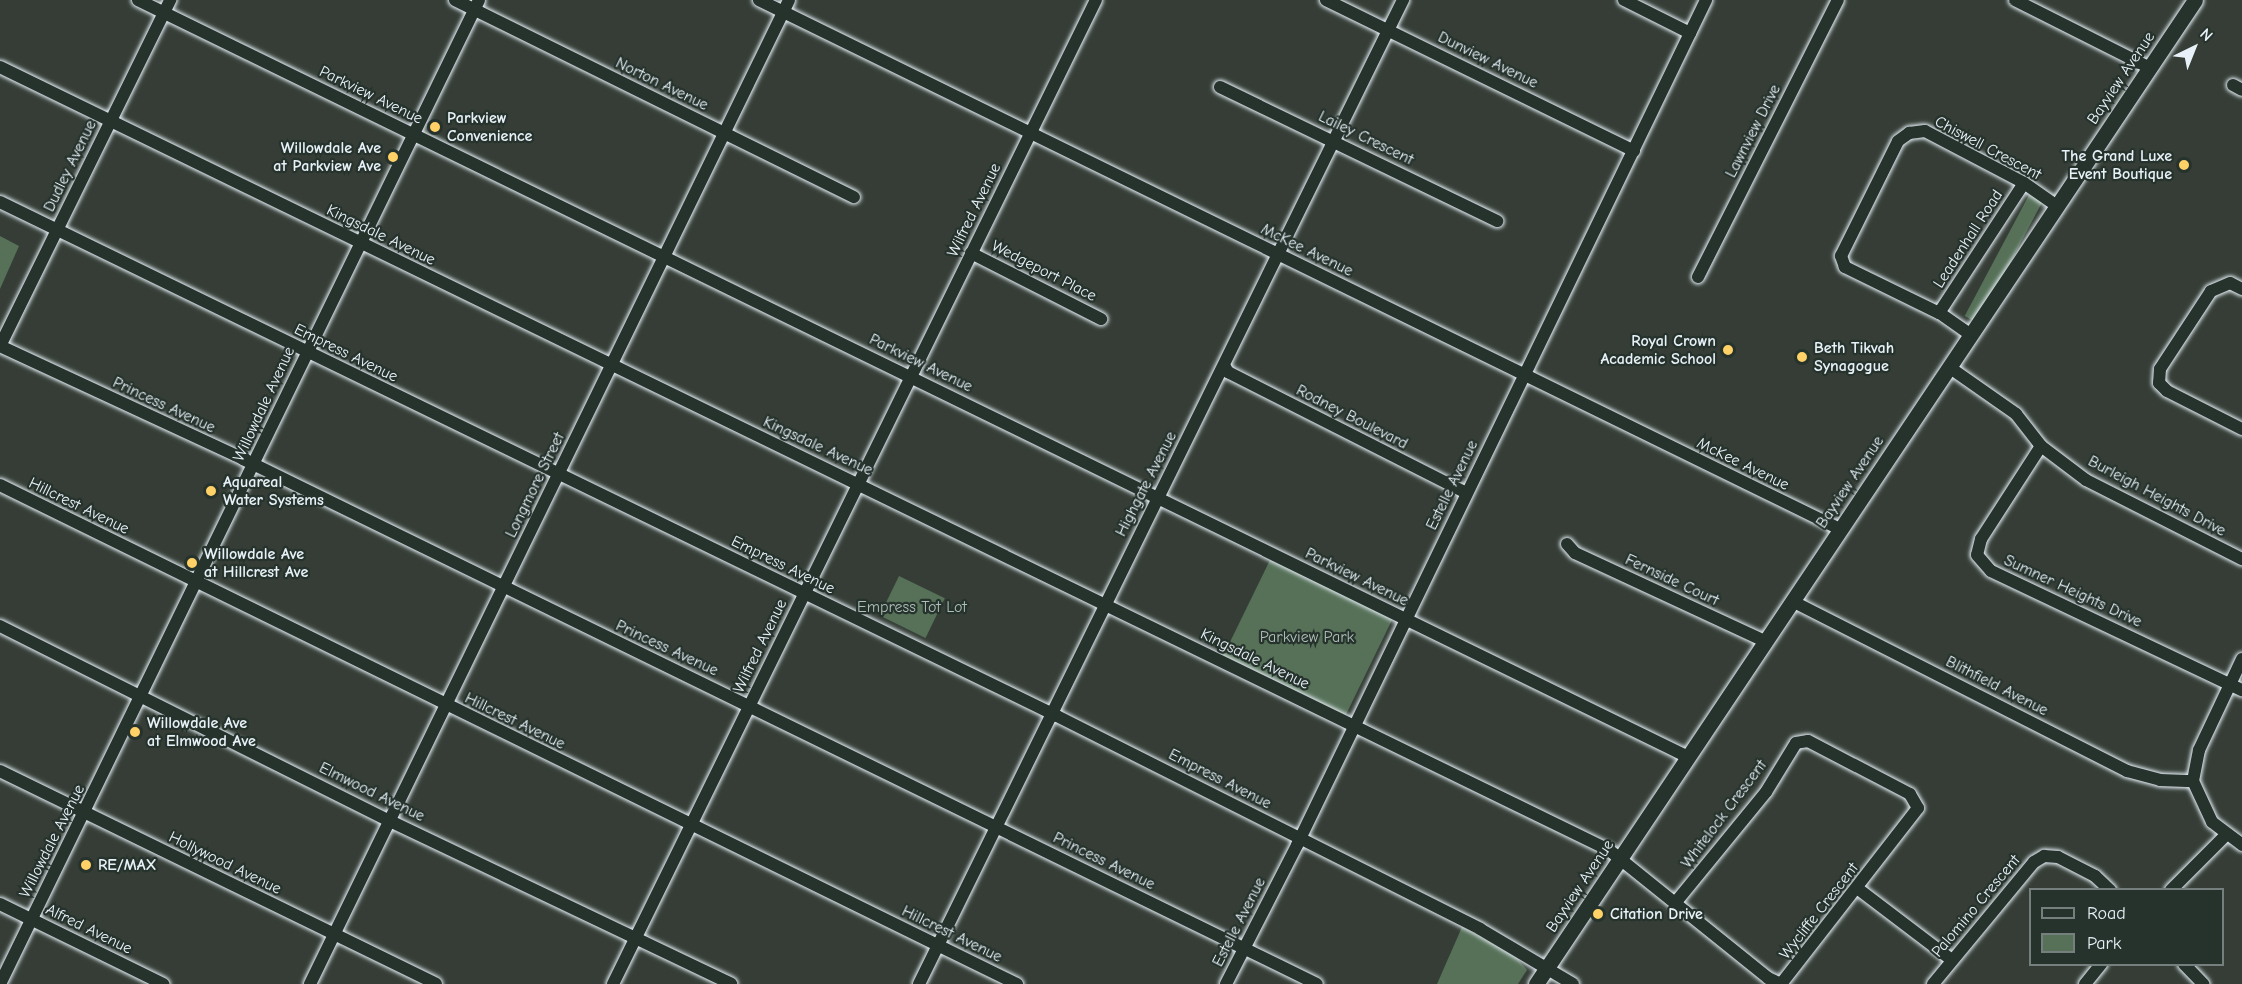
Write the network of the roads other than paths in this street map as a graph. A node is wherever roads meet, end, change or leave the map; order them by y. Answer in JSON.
{"nodes":[{"id":1,"x":138,"y":0,"type":"edge"},
{"id":2,"x":170,"y":0,"type":"edge"},
{"id":3,"x":455,"y":0,"type":"edge"},
{"id":4,"x":759,"y":0,"type":"edge"},
{"id":5,"x":1096,"y":0,"type":"edge"},
{"id":6,"x":1326,"y":0,"type":"edge"},
{"id":7,"x":1403,"y":0,"type":"edge"},
{"id":8,"x":1624,"y":0,"type":"edge"},
{"id":9,"x":1706,"y":0,"type":"edge"},
{"id":10,"x":1838,"y":0,"type":"edge"},
{"id":11,"x":2015,"y":0,"type":"edge"},
{"id":12,"x":2195,"y":0,"type":"edge"},
{"id":13,"x":477,"y":5,"type":"edge"},
{"id":14,"x":786,"y":6,"type":"edge"},
{"id":15,"x":163,"y":12,"type":"junction"},
{"id":16,"x":1388,"y":30,"type":"junction"},
{"id":17,"x":1690,"y":33,"type":"junction"},
{"id":18,"x":0,"y":67,"type":"edge"},
{"id":19,"x":2150,"y":68,"type":"junction"},
{"id":20,"x":1220,"y":87,"type":"dead end"},
{"id":21,"x":110,"y":121,"type":"junction"},
{"id":22,"x":1031,"y":132,"type":"junction"},
{"id":23,"x":414,"y":134,"type":"junction"},
{"id":24,"x":725,"y":134,"type":"junction"},
{"id":25,"x":1334,"y":139,"type":"junction"},
{"id":26,"x":1634,"y":151,"type":"junction"},
{"id":27,"x":2024,"y":183,"type":"junction"},
{"id":28,"x":854,"y":197,"type":"dead end"},
{"id":29,"x":0,"y":202,"type":"edge"},
{"id":30,"x":2057,"y":206,"type":"junction"},
{"id":31,"x":1497,"y":221,"type":"dead end"},
{"id":32,"x":57,"y":230,"type":"junction"},
{"id":33,"x":360,"y":243,"type":"junction"},
{"id":34,"x":971,"y":253,"type":"junction"},
{"id":35,"x":1276,"y":253,"type":"junction"},
{"id":36,"x":663,"y":255,"type":"junction"},
{"id":37,"x":1698,"y":277,"type":"dead end"},
{"id":38,"x":2242,"y":289,"type":"edge"},
{"id":39,"x":1939,"y":313,"type":"junction"},
{"id":40,"x":1101,"y":319,"type":"dead end"},
{"id":41,"x":1971,"y":334,"type":"junction"},
{"id":42,"x":0,"y":346,"type":"edge"},
{"id":43,"x":307,"y":352,"type":"junction"},
{"id":44,"x":610,"y":365,"type":"junction"},
{"id":45,"x":1225,"y":367,"type":"junction"},
{"id":46,"x":1949,"y":367,"type":"junction"},
{"id":47,"x":1524,"y":375,"type":"junction"},
{"id":48,"x":910,"y":376,"type":"junction"},
{"id":49,"x":2242,"y":429,"type":"edge"},
{"id":50,"x":2041,"y":446,"type":"junction"},
{"id":51,"x":253,"y":465,"type":"junction"},
{"id":52,"x":560,"y":474,"type":"junction"},
{"id":53,"x":858,"y":483,"type":"junction"},
{"id":54,"x":0,"y":485,"type":"edge"},
{"id":55,"x":1466,"y":493,"type":"junction"},
{"id":56,"x":1157,"y":497,"type":"junction"},
{"id":57,"x":1840,"y":529,"type":"junction"},
{"id":58,"x":1568,"y":544,"type":"dead end"},
{"id":59,"x":2242,"y":559,"type":"edge"},
{"id":60,"x":195,"y":581,"type":"junction"},
{"id":61,"x":503,"y":589,"type":"junction"},
{"id":62,"x":804,"y":593,"type":"junction"},
{"id":63,"x":1792,"y":601,"type":"junction"},
{"id":64,"x":1105,"y":604,"type":"junction"},
{"id":65,"x":1405,"y":618,"type":"junction"},
{"id":66,"x":0,"y":626,"type":"edge"},
{"id":67,"x":1766,"y":641,"type":"junction"},
{"id":68,"x":2242,"y":659,"type":"edge"},
{"id":69,"x":2229,"y":684,"type":"junction"},
{"id":70,"x":2242,"y":690,"type":"edge"},
{"id":71,"x":141,"y":695,"type":"junction"},
{"id":72,"x":444,"y":705,"type":"junction"},
{"id":73,"x":749,"y":706,"type":"junction"},
{"id":74,"x":1050,"y":713,"type":"junction"},
{"id":75,"x":1354,"y":726,"type":"junction"},
{"id":76,"x":1688,"y":757,"type":"junction"},
{"id":77,"x":0,"y":771,"type":"edge"},
{"id":78,"x":2193,"y":781,"type":"junction"},
{"id":79,"x":1918,"y":808,"type":"joint"},
{"id":80,"x":85,"y":813,"type":"junction"},
{"id":81,"x":390,"y":821,"type":"junction"},
{"id":82,"x":691,"y":825,"type":"junction"},
{"id":83,"x":996,"y":827,"type":"junction"},
{"id":84,"x":2226,"y":835,"type":"junction"},
{"id":85,"x":1301,"y":838,"type":"junction"},
{"id":86,"x":2242,"y":845,"type":"edge"},
{"id":87,"x":1621,"y":857,"type":"junction"},
{"id":88,"x":1857,"y":888,"type":"junction"},
{"id":89,"x":2108,"y":888,"type":"edge"},
{"id":90,"x":2173,"y":888,"type":"edge"},
{"id":91,"x":1676,"y":902,"type":"junction"},
{"id":92,"x":0,"y":904,"type":"edge"},
{"id":93,"x":31,"y":919,"type":"junction"},
{"id":94,"x":333,"y":935,"type":"junction"},
{"id":95,"x":637,"y":936,"type":"junction"},
{"id":96,"x":937,"y":945,"type":"junction"},
{"id":97,"x":1243,"y":947,"type":"junction"},
{"id":98,"x":1952,"y":960,"type":"junction"},
{"id":99,"x":2099,"y":966,"type":"edge"},
{"id":100,"x":2186,"y":966,"type":"edge"},
{"id":101,"x":1546,"y":968,"type":"junction"},
{"id":102,"x":0,"y":984,"type":"edge"},
{"id":103,"x":163,"y":984,"type":"edge"},
{"id":104,"x":310,"y":984,"type":"edge"},
{"id":105,"x":436,"y":984,"type":"edge"},
{"id":106,"x":613,"y":984,"type":"edge"},
{"id":107,"x":731,"y":984,"type":"edge"},
{"id":108,"x":920,"y":984,"type":"edge"},
{"id":109,"x":1017,"y":984,"type":"edge"},
{"id":110,"x":1226,"y":984,"type":"edge"},
{"id":111,"x":1317,"y":984,"type":"edge"},
{"id":112,"x":1536,"y":984,"type":"edge"},
{"id":113,"x":1573,"y":984,"type":"edge"},
{"id":114,"x":1933,"y":984,"type":"edge"},
{"id":115,"x":2085,"y":984,"type":"edge"},
{"id":116,"x":2203,"y":984,"type":"edge"}],
"edges":[{"from":1,"to":15,"type":"street","name":"Parkview Avenue"},
{"from":2,"to":15,"type":"street","name":"Dudley Avenue"},
{"from":3,"to":13,"type":"street","name":"Norton Avenue"},
{"from":4,"to":14,"type":"street","name":"McKee Avenue"},
{"from":5,"to":22,"type":"street","name":"Wilfred Avenue"},
{"from":6,"to":16,"type":"street","name":"Dunview Avenue"},
{"from":7,"to":16,"type":"street","name":"Highgate Avenue"},
{"from":8,"to":17,"type":"street"},
{"from":9,"to":17,"type":"street","name":"Estelle Avenue"},
{"from":10,"to":37,"type":"street","name":"Lawnview Drive"},
{"from":11,"to":19,"type":"street"},
{"from":12,"to":19,"type":"main road","name":"Bayview Avenue"},
{"from":13,"to":23,"type":"street","name":"Willowdale Avenue"},
{"from":13,"to":24,"type":"street","name":"Norton Avenue"},
{"from":14,"to":22,"type":"street","name":"McKee Avenue"},
{"from":14,"to":24,"type":"street","name":"Longmore Street"},
{"from":15,"to":21,"type":"street","name":"Dudley Avenue"},
{"from":15,"to":23,"type":"street","name":"Parkview Avenue"},
{"from":16,"to":25,"type":"street","name":"Highgate Avenue"},
{"from":16,"to":26,"type":"street","name":"Dunview Avenue"},
{"from":17,"to":26,"type":"street","name":"Estelle Avenue"},
{"from":18,"to":21,"type":"street","name":"Kingsdale Avenue"},
{"from":19,"to":30,"type":"main road","name":"Bayview Avenue"},
{"from":20,"to":25,"type":"street","name":"Lailey Crescent"},
{"from":21,"to":32,"type":"street","name":"Dudley Avenue"},
{"from":21,"to":33,"type":"street","name":"Kingsdale Avenue"},
{"from":22,"to":34,"type":"street","name":"Wilfred Avenue"},
{"from":22,"to":35,"type":"street","name":"McKee Avenue"},
{"from":23,"to":33,"type":"street","name":"Willowdale Avenue"},
{"from":23,"to":36,"type":"street","name":"Parkview Avenue"},
{"from":24,"to":28,"type":"street","name":"Norton Avenue"},
{"from":24,"to":36,"type":"street","name":"Longmore Street"},
{"from":25,"to":31,"type":"street","name":"Lailey Crescent"},
{"from":25,"to":35,"type":"street","name":"Highgate Avenue"},
{"from":26,"to":47,"type":"street","name":"Estelle Avenue"},
{"from":27,"to":30,"type":"street","name":"Chiswell Crescent"},
{"from":27,"to":39,"type":"street","name":"Leadenhall Road"},
{"from":27,"to":39,"type":"street","name":"Chiswell Crescent"},
{"from":29,"to":32,"type":"street","name":"Empress Avenue"},
{"from":30,"to":41,"type":"main road","name":"Bayview Avenue"},
{"from":32,"to":42,"type":"street","name":"Dudley Avenue"},
{"from":32,"to":43,"type":"street","name":"Empress Avenue"},
{"from":33,"to":43,"type":"street","name":"Willowdale Avenue"},
{"from":33,"to":44,"type":"street","name":"Kingsdale Avenue"},
{"from":34,"to":40,"type":"street","name":"Wedgeport Place"},
{"from":34,"to":48,"type":"street","name":"Wilfred Avenue"},
{"from":35,"to":45,"type":"street","name":"Highgate Avenue"},
{"from":35,"to":47,"type":"street","name":"McKee Avenue"},
{"from":36,"to":44,"type":"street","name":"Longmore Street"},
{"from":36,"to":48,"type":"street","name":"Parkview Avenue"},
{"from":38,"to":49,"type":"street"},
{"from":39,"to":41,"type":"street","name":"Chiswell Crescent"},
{"from":41,"to":46,"type":"main road","name":"Bayview Avenue"},
{"from":42,"to":51,"type":"street","name":"Princess Avenue"},
{"from":43,"to":51,"type":"street","name":"Willowdale Avenue"},
{"from":43,"to":52,"type":"street","name":"Empress Avenue"},
{"from":44,"to":52,"type":"street","name":"Longmore Street"},
{"from":44,"to":53,"type":"street","name":"Kingsdale Avenue"},
{"from":45,"to":55,"type":"street","name":"Rodney Boulevard"},
{"from":45,"to":56,"type":"street","name":"Highgate Avenue"},
{"from":46,"to":50,"type":"street","name":"Burleigh Heights Drive"},
{"from":46,"to":57,"type":"main road","name":"Bayview Avenue"},
{"from":47,"to":55,"type":"street","name":"Estelle Avenue"},
{"from":47,"to":57,"type":"street","name":"McKee Avenue"},
{"from":48,"to":53,"type":"street","name":"Wilfred Avenue"},
{"from":48,"to":56,"type":"street","name":"Parkview Avenue"},
{"from":50,"to":59,"type":"street","name":"Burleigh Heights Drive"},
{"from":50,"to":69,"type":"street","name":"Sumner Heights Drive"},
{"from":51,"to":60,"type":"street","name":"Willowdale Avenue"},
{"from":51,"to":61,"type":"street","name":"Princess Avenue"},
{"from":52,"to":61,"type":"street","name":"Longmore Street"},
{"from":52,"to":62,"type":"street","name":"Empress Avenue"},
{"from":53,"to":62,"type":"street","name":"Wilfred Avenue"},
{"from":53,"to":64,"type":"street","name":"Kingsdale Avenue"},
{"from":54,"to":60,"type":"street","name":"Hillcrest Avenue"},
{"from":55,"to":65,"type":"street","name":"Estelle Avenue"},
{"from":56,"to":64,"type":"street","name":"Highgate Avenue"},
{"from":56,"to":65,"type":"street","name":"Parkview Avenue"},
{"from":57,"to":63,"type":"main road","name":"Bayview Avenue"},
{"from":58,"to":67,"type":"street","name":"Fernside Court"},
{"from":60,"to":71,"type":"street","name":"Willowdale Avenue"},
{"from":60,"to":72,"type":"street","name":"Hillcrest Avenue"},
{"from":61,"to":72,"type":"street","name":"Longmore Street"},
{"from":61,"to":73,"type":"street","name":"Princess Avenue"},
{"from":62,"to":73,"type":"street","name":"Wilfred Avenue"},
{"from":62,"to":74,"type":"street","name":"Empress Avenue"},
{"from":63,"to":67,"type":"main road","name":"Bayview Avenue"},
{"from":63,"to":78,"type":"street","name":"Blithfield Avenue"},
{"from":64,"to":74,"type":"street","name":"Highgate Avenue"},
{"from":64,"to":75,"type":"street","name":"Kingsdale Avenue"},
{"from":65,"to":75,"type":"street","name":"Estelle Avenue"},
{"from":65,"to":76,"type":"street","name":"Parkview Avenue"},
{"from":66,"to":71,"type":"street","name":"Elmwood Avenue"},
{"from":67,"to":76,"type":"main road","name":"Bayview Avenue"},
{"from":68,"to":69,"type":"street"},
{"from":69,"to":70,"type":"street","name":"Sumner Heights Drive"},
{"from":69,"to":78,"type":"street"},
{"from":71,"to":80,"type":"street","name":"Willowdale Avenue"},
{"from":71,"to":81,"type":"street","name":"Elmwood Avenue"},
{"from":72,"to":81,"type":"street","name":"Longmore Street"},
{"from":72,"to":82,"type":"street","name":"Hillcrest Avenue"},
{"from":73,"to":82,"type":"street","name":"Wilfred Avenue"},
{"from":73,"to":83,"type":"street","name":"Princess Avenue"},
{"from":74,"to":83,"type":"street","name":"Highgate Avenue"},
{"from":74,"to":85,"type":"street","name":"Empress Avenue"},
{"from":75,"to":85,"type":"street","name":"Estelle Avenue"},
{"from":75,"to":87,"type":"street","name":"Kingsdale Avenue"},
{"from":76,"to":87,"type":"main road","name":"Bayview Avenue"},
{"from":77,"to":80,"type":"street","name":"Hollywood Avenue"},
{"from":78,"to":84,"type":"street"},
{"from":79,"to":88,"type":"street","name":"Wycliffe Crescent"},
{"from":79,"to":91,"type":"street","name":"Whitelock Crescent"},
{"from":80,"to":93,"type":"street","name":"Willowdale Avenue"},
{"from":80,"to":94,"type":"street","name":"Hollywood Avenue"},
{"from":81,"to":94,"type":"street","name":"Longmore Street"},
{"from":81,"to":95,"type":"street","name":"Elmwood Avenue"},
{"from":82,"to":95,"type":"street","name":"Wilfred Avenue"},
{"from":82,"to":96,"type":"street","name":"Hillcrest Avenue"},
{"from":83,"to":96,"type":"street","name":"Highgate Avenue"},
{"from":83,"to":97,"type":"street","name":"Princess Avenue"},
{"from":84,"to":86,"type":"street"},
{"from":84,"to":90,"type":"street"},
{"from":85,"to":97,"type":"street","name":"Estelle Avenue"},
{"from":85,"to":101,"type":"street","name":"Empress Avenue"},
{"from":87,"to":91,"type":"street","name":"Wycliffe Crescent"},
{"from":87,"to":101,"type":"main road","name":"Bayview Avenue"},
{"from":88,"to":91,"type":"street","name":"Wycliffe Crescent"},
{"from":88,"to":98,"type":"street"},
{"from":89,"to":98,"type":"street","name":"Palomino Crescent"},
{"from":92,"to":93,"type":"street","name":"Alfred Avenue"},
{"from":93,"to":102,"type":"street","name":"Willowdale Avenue"},
{"from":93,"to":103,"type":"street","name":"Alfred Avenue"},
{"from":94,"to":104,"type":"street","name":"Longmore Street"},
{"from":94,"to":105,"type":"street","name":"Hollywood Avenue"},
{"from":95,"to":106,"type":"street","name":"Wilfred Avenue"},
{"from":95,"to":107,"type":"street","name":"Elmwood Avenue"},
{"from":96,"to":108,"type":"street","name":"Highgate Avenue"},
{"from":96,"to":109,"type":"street","name":"Hillcrest Avenue"},
{"from":97,"to":110,"type":"street","name":"Estelle Avenue"},
{"from":97,"to":111,"type":"street","name":"Princess Avenue"},
{"from":98,"to":114,"type":"street","name":"Palomino Crescent"},
{"from":99,"to":115,"type":"street"},
{"from":100,"to":116,"type":"street"},
{"from":101,"to":112,"type":"main road","name":"Bayview Avenue"},
{"from":101,"to":113,"type":"street"}]}
